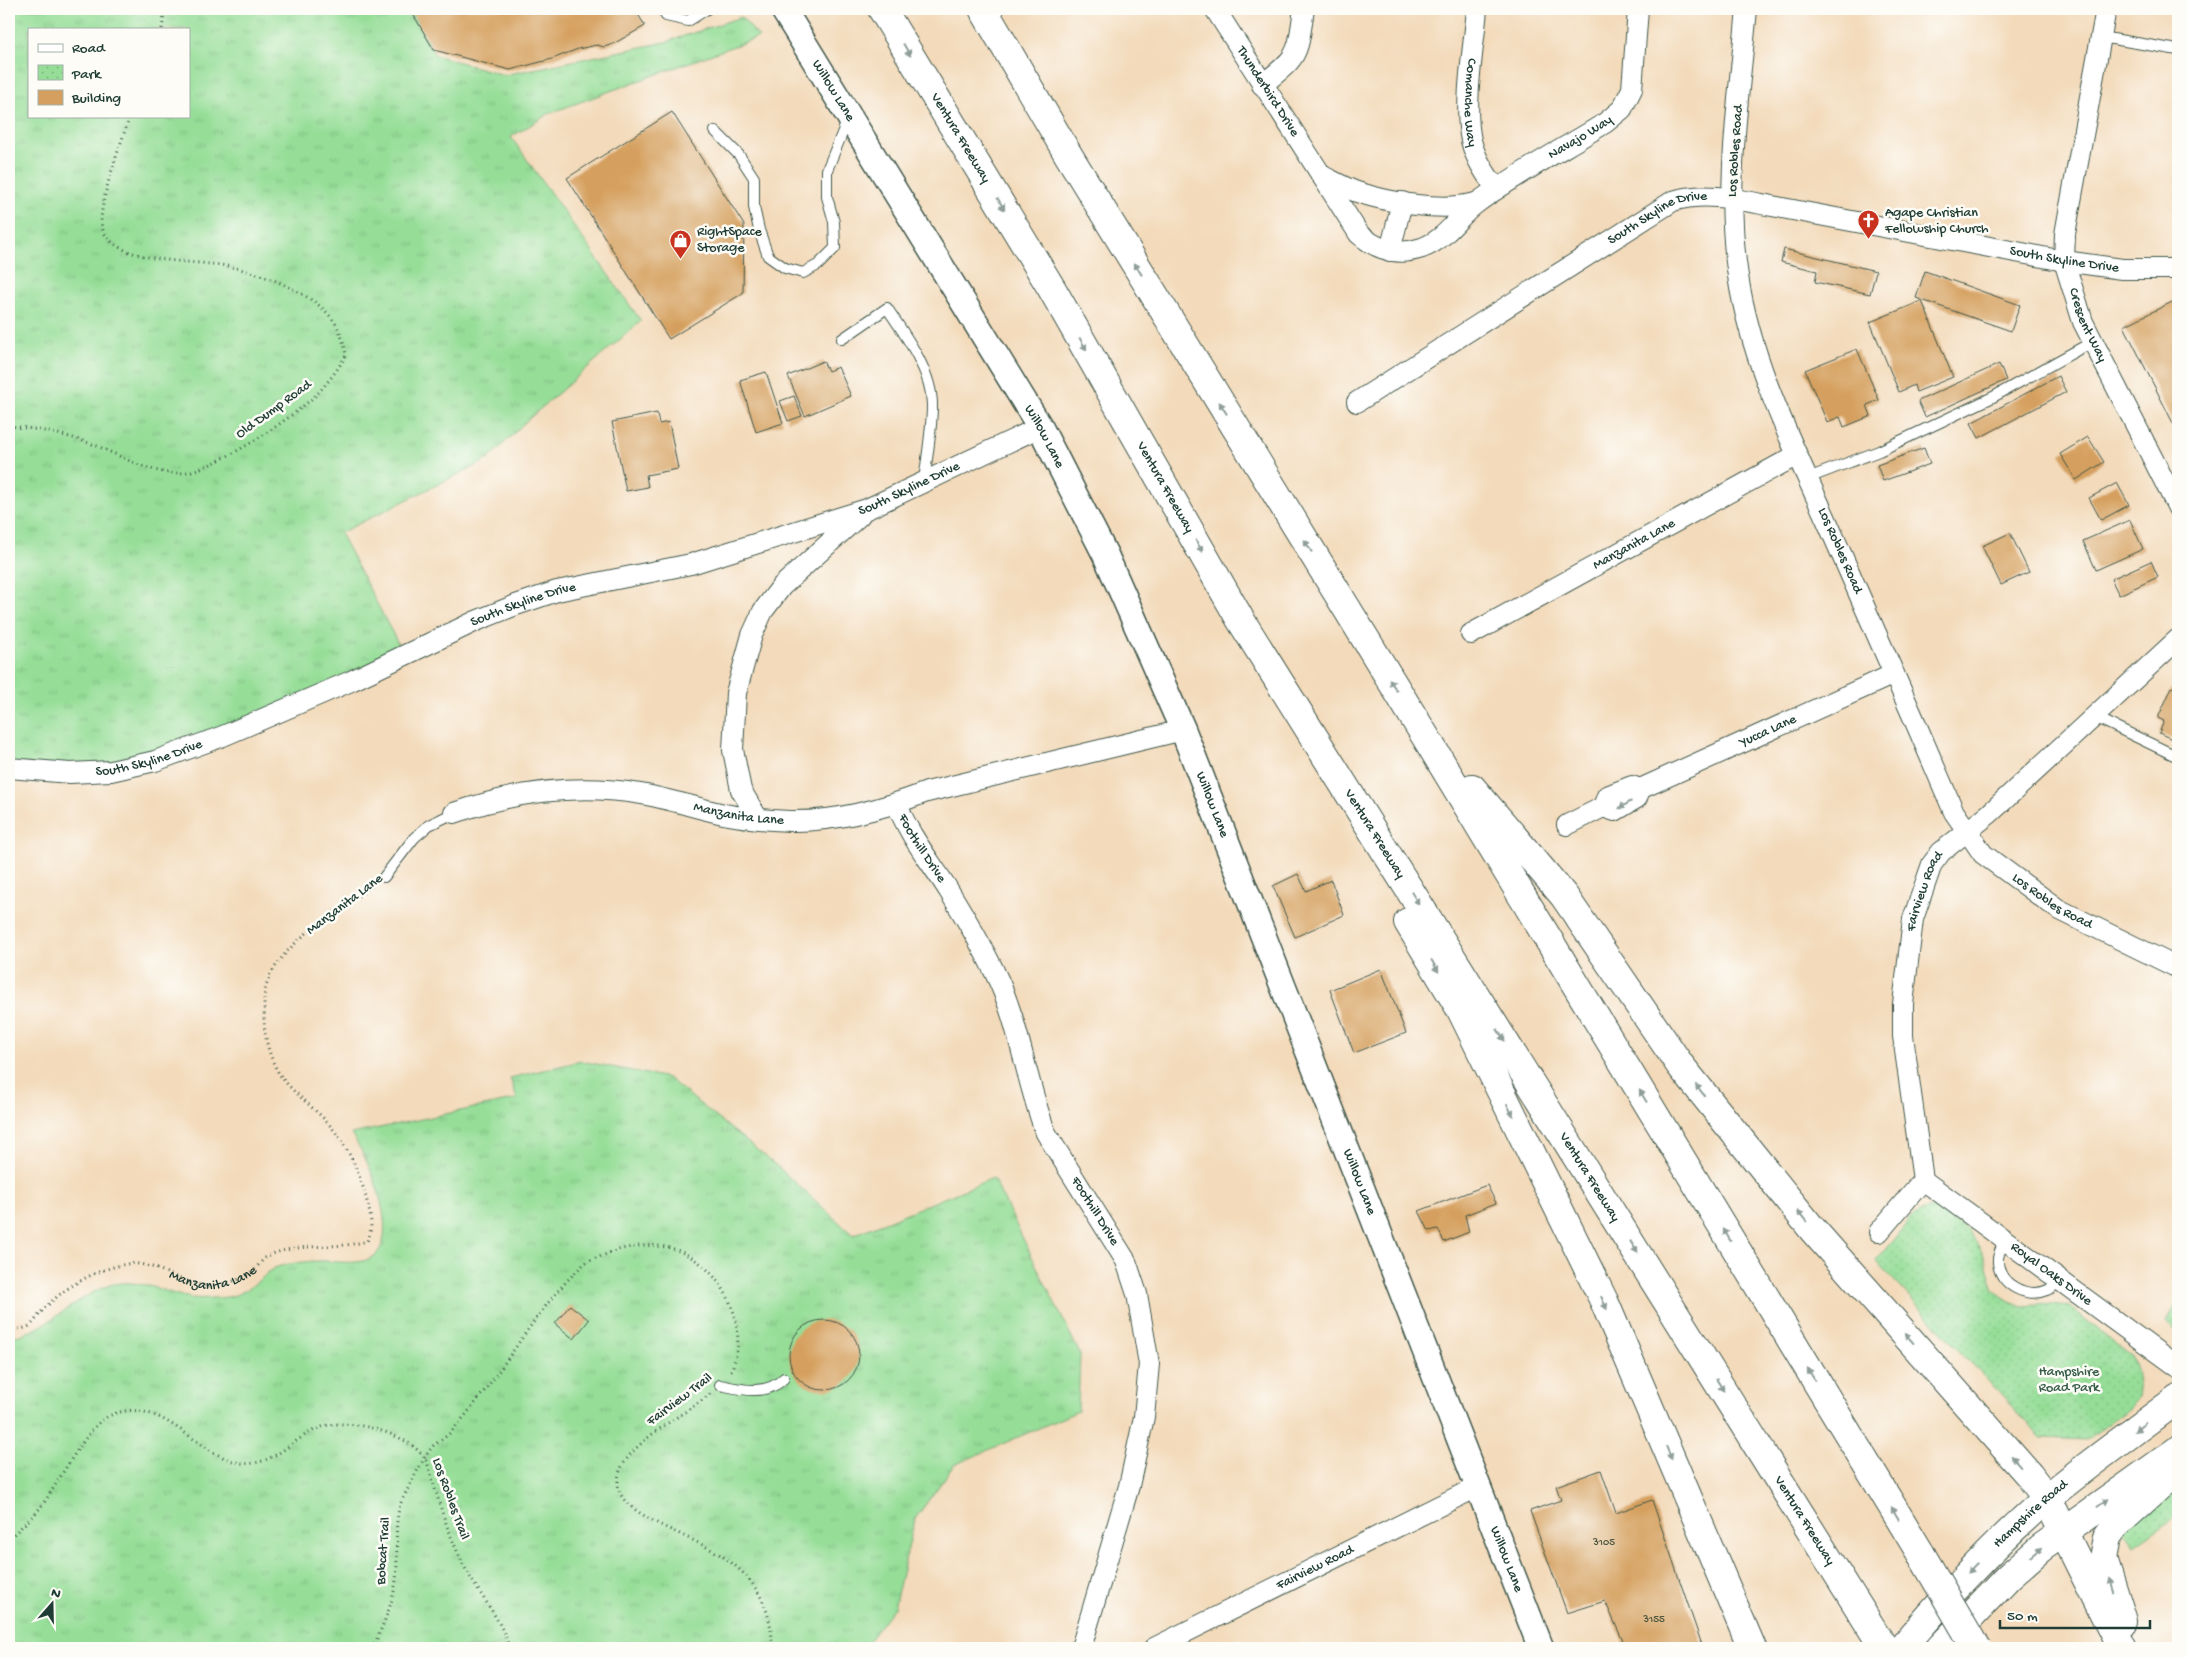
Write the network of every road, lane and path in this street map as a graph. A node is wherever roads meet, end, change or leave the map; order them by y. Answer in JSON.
{"nodes":[{"id":1,"x":165,"y":9,"type":"edge"},
{"id":2,"x":662,"y":9,"type":"edge"},
{"id":3,"x":707,"y":9,"type":"edge"},
{"id":4,"x":783,"y":9,"type":"edge"},
{"id":5,"x":882,"y":9,"type":"edge"},
{"id":6,"x":983,"y":9,"type":"edge"},
{"id":7,"x":1215,"y":9,"type":"edge"},
{"id":8,"x":1304,"y":9,"type":"edge"},
{"id":9,"x":1476,"y":9,"type":"edge"},
{"id":10,"x":1638,"y":9,"type":"edge"},
{"id":11,"x":1747,"y":9,"type":"edge"},
{"id":12,"x":2106,"y":9,"type":"edge"},
{"id":13,"x":162,"y":28,"type":"edge"},
{"id":14,"x":2101,"y":37,"type":"junction"},
{"id":15,"x":2178,"y":50,"type":"edge"},
{"id":16,"x":1262,"y":85,"type":"junction"},
{"id":17,"x":849,"y":116,"type":"junction"},
{"id":18,"x":129,"y":118,"type":"edge"},
{"id":19,"x":715,"y":131,"type":"dead end"},
{"id":20,"x":1320,"y":174,"type":"junction"},
{"id":21,"x":1498,"y":190,"type":"junction"},
{"id":22,"x":1732,"y":199,"type":"junction"},
{"id":23,"x":1402,"y":202,"type":"junction"},
{"id":24,"x":1476,"y":203,"type":"junction"},
{"id":25,"x":1390,"y":251,"type":"junction"},
{"id":26,"x":2064,"y":261,"type":"junction"},
{"id":27,"x":2178,"y":269,"type":"edge"},
{"id":28,"x":842,"y":339,"type":"dead end"},
{"id":29,"x":2092,"y":342,"type":"junction"},
{"id":30,"x":1357,"y":402,"type":"dead end"},
{"id":31,"x":9,"y":426,"type":"edge"},
{"id":32,"x":1040,"y":427,"type":"junction"},
{"id":33,"x":1796,"y":455,"type":"junction"},
{"id":34,"x":1808,"y":478,"type":"junction"},
{"id":35,"x":924,"y":482,"type":"junction"},
{"id":36,"x":2178,"y":508,"type":"edge"},
{"id":37,"x":867,"y":509,"type":"junction"},
{"id":38,"x":1240,"y":619,"type":"junction"},
{"id":39,"x":1471,"y":634,"type":"dead end"},
{"id":40,"x":2178,"y":639,"type":"edge"},
{"id":41,"x":1894,"y":674,"type":"junction"},
{"id":42,"x":2095,"y":717,"type":"junction"},
{"id":43,"x":1419,"y":726,"type":"junction"},
{"id":44,"x":1183,"y":730,"type":"junction"},
{"id":45,"x":2178,"y":757,"type":"edge"},
{"id":46,"x":9,"y":768,"type":"edge"},
{"id":47,"x":897,"y":804,"type":"junction"},
{"id":48,"x":454,"y":813,"type":"joint"},
{"id":49,"x":757,"y":817,"type":"junction"},
{"id":50,"x":1567,"y":825,"type":"dead end"},
{"id":51,"x":1966,"y":831,"type":"junction"},
{"id":52,"x":384,"y":877,"type":"joint"},
{"id":53,"x":2178,"y":968,"type":"edge"},
{"id":54,"x":1923,"y":1180,"type":"junction"},
{"id":55,"x":1879,"y":1232,"type":"dead end"},
{"id":56,"x":2005,"y":1240,"type":"junction"},
{"id":57,"x":2061,"y":1280,"type":"junction"},
{"id":58,"x":9,"y":1326,"type":"edge"},
{"id":59,"x":2178,"y":1367,"type":"edge"},
{"id":60,"x":784,"y":1378,"type":"dead end"},
{"id":61,"x":720,"y":1385,"type":"junction"},
{"id":62,"x":2178,"y":1398,"type":"edge"},
{"id":63,"x":2178,"y":1450,"type":"edge"},
{"id":64,"x":425,"y":1459,"type":"junction"},
{"id":65,"x":2178,"y":1469,"type":"edge"},
{"id":66,"x":1477,"y":1487,"type":"junction"},
{"id":67,"x":2047,"y":1499,"type":"junction"},
{"id":68,"x":2063,"y":1531,"type":"junction"},
{"id":69,"x":9,"y":1536,"type":"edge"},
{"id":70,"x":373,"y":1648,"type":"edge"},
{"id":71,"x":510,"y":1648,"type":"edge"},
{"id":72,"x":772,"y":1648,"type":"edge"},
{"id":73,"x":1081,"y":1648,"type":"edge"},
{"id":74,"x":1154,"y":1648,"type":"edge"},
{"id":75,"x":1541,"y":1648,"type":"edge"},
{"id":76,"x":1752,"y":1648,"type":"edge"},
{"id":77,"x":1884,"y":1648,"type":"edge"},
{"id":78,"x":1902,"y":1648,"type":"edge"},
{"id":79,"x":1940,"y":1648,"type":"edge"},
{"id":80,"x":1976,"y":1648,"type":"edge"},
{"id":81,"x":2121,"y":1648,"type":"edge"},
{"id":82,"x":2132,"y":1648,"type":"edge"}],
"edges":[{"from":1,"to":13,"type":"path"},
{"from":2,"to":3,"type":"lane"},
{"from":4,"to":17,"type":"street","name":"Willow Lane"},
{"from":5,"to":38,"type":"main road","name":"Ventura Freeway","one_way":true},
{"from":43,"to":6,"type":"main road","one_way":true},
{"from":7,"to":16,"type":"street","name":"Thunderbird Drive"},
{"from":8,"to":16,"type":"street"},
{"from":9,"to":21,"type":"street","name":"Comanche Way"},
{"from":10,"to":21,"type":"street","name":"Navajo Way"},
{"from":11,"to":22,"type":"street","name":"Los Robles Road"},
{"from":12,"to":14,"type":"street","name":"Crescent Way"},
{"from":14,"to":15,"type":"lane"},
{"from":14,"to":26,"type":"street","name":"Crescent Way"},
{"from":16,"to":20,"type":"street","name":"Thunderbird Drive"},
{"from":17,"to":19,"type":"lane"},
{"from":17,"to":32,"type":"street","name":"Willow Lane"},
{"from":18,"to":31,"type":"path","name":"Old Dump Road"},
{"from":20,"to":23,"type":"street"},
{"from":20,"to":25,"type":"street","name":"Thunderbird Drive"},
{"from":21,"to":24,"type":"street","name":"Navajo Way"},
{"from":22,"to":26,"type":"street","name":"South Skyline Drive"},
{"from":22,"to":30,"type":"street","name":"South Skyline Drive"},
{"from":22,"to":33,"type":"street","name":"Los Robles Road"},
{"from":23,"to":24,"type":"street","name":"Navajo Way"},
{"from":23,"to":25,"type":"street"},
{"from":24,"to":25,"type":"street","name":"Navajo Way"},
{"from":26,"to":27,"type":"street","name":"South Skyline Drive"},
{"from":26,"to":29,"type":"street","name":"Crescent Way"},
{"from":28,"to":35,"type":"lane"},
{"from":29,"to":34,"type":"lane"},
{"from":29,"to":36,"type":"street","name":"Crescent Way"},
{"from":32,"to":35,"type":"street","name":"South Skyline Drive"},
{"from":32,"to":44,"type":"street","name":"Willow Lane"},
{"from":33,"to":34,"type":"street","name":"Los Robles Road"},
{"from":33,"to":39,"type":"street","name":"Manzanita Lane"},
{"from":34,"to":41,"type":"street","name":"Los Robles Road"},
{"from":35,"to":37,"type":"street","name":"South Skyline Drive"},
{"from":37,"to":46,"type":"street","name":"South Skyline Drive"},
{"from":37,"to":49,"type":"street"},
{"from":38,"to":76,"type":"main road","one_way":true},
{"from":38,"to":77,"type":"main road","name":"Ventura Freeway","one_way":true},
{"from":40,"to":42,"type":"street","name":"Fairview Road"},
{"from":41,"to":50,"type":"street","name":"Yucca Lane"},
{"from":41,"to":51,"type":"street","name":"Los Robles Road"},
{"from":42,"to":45,"type":"lane"},
{"from":42,"to":51,"type":"street","name":"Fairview Road"},
{"from":67,"to":43,"type":"main road","one_way":true},
{"from":80,"to":43,"type":"main road","one_way":true,"bridge":true},
{"from":44,"to":47,"type":"street","name":"Manzanita Lane"},
{"from":44,"to":66,"type":"street","name":"Willow Lane"},
{"from":47,"to":49,"type":"street","name":"Manzanita Lane"},
{"from":47,"to":73,"type":"street","name":"Foothill Drive"},
{"from":48,"to":49,"type":"street","name":"Manzanita Lane"},
{"from":48,"to":52,"type":"lane","name":"Manzanita Lane"},
{"from":51,"to":53,"type":"street","name":"Los Robles Road"},
{"from":51,"to":54,"type":"street","name":"Fairview Road"},
{"from":52,"to":58,"type":"path","name":"Manzanita Lane"},
{"from":54,"to":55,"type":"street"},
{"from":54,"to":56,"type":"street","name":"Royal Oaks Drive"},
{"from":56,"to":57,"type":"street","name":"Royal Oaks Drive"},
{"from":56,"to":57,"type":"lane"},
{"from":57,"to":59,"type":"street","name":"Royal Oaks Drive"},
{"from":60,"to":61,"type":"lane"},
{"from":61,"to":64,"type":"path","name":"Fairview Trail"},
{"from":61,"to":72,"type":"path","name":"Fairview Trail"},
{"from":62,"to":67,"type":"main road","name":"Hampshire Road","one_way":true},
{"from":68,"to":63,"type":"main road","one_way":true},
{"from":64,"to":69,"type":"path","name":"Los Robles Trail"},
{"from":64,"to":70,"type":"path","name":"Bobcat Trail"},
{"from":64,"to":71,"type":"path","name":"Los Robles Trail"},
{"from":82,"to":65,"type":"main road","one_way":true},
{"from":66,"to":74,"type":"street","name":"Fairview Road"},
{"from":66,"to":75,"type":"street","name":"Willow Lane"},
{"from":67,"to":68,"type":"main road"},
{"from":67,"to":78,"type":"main road","name":"Hampshire Road","one_way":true},
{"from":79,"to":68,"type":"main road","one_way":true},
{"from":68,"to":81,"type":"main road"}]}
